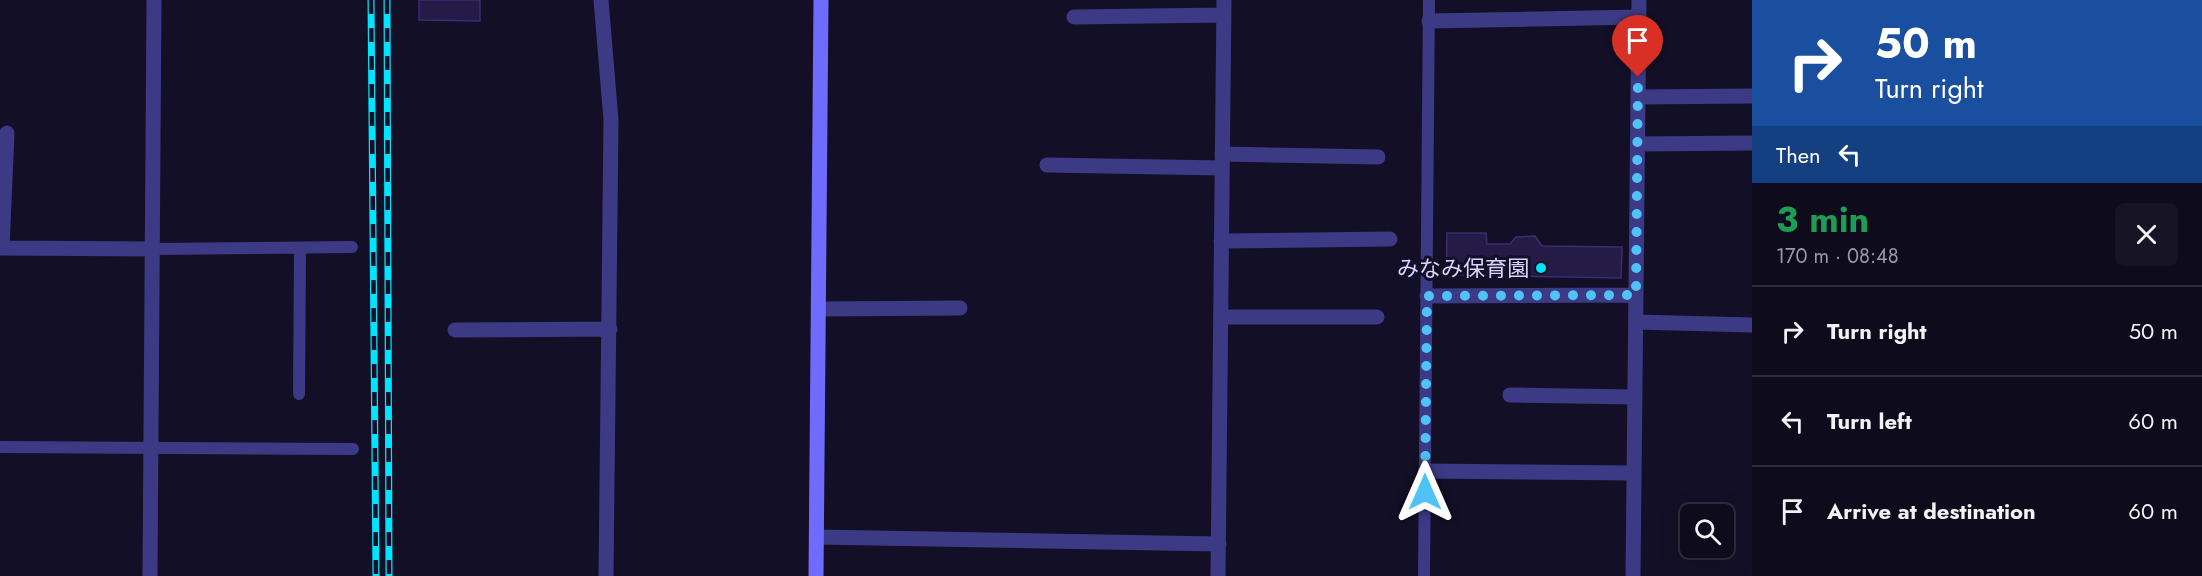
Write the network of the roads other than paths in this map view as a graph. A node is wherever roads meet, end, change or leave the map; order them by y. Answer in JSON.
{"nodes":[{"id":1,"x":154,"y":0,"type":"edge"},
{"id":2,"x":601,"y":0,"type":"edge"},
{"id":3,"x":822,"y":0,"type":"edge"},
{"id":4,"x":1429,"y":0,"type":"edge"},
{"id":5,"x":1639,"y":0,"type":"edge"},
{"id":6,"x":1223,"y":8,"type":"edge"},
{"id":7,"x":1074,"y":17,"type":"dead end"},
{"id":8,"x":1639,"y":18,"type":"junction"},
{"id":9,"x":1429,"y":21,"type":"junction"},
{"id":10,"x":1752,"y":96,"type":"edge"},
{"id":11,"x":1638,"y":97,"type":"junction"},
{"id":12,"x":7,"y":133,"type":"dead end"},
{"id":13,"x":1752,"y":143,"type":"edge"},
{"id":14,"x":1638,"y":144,"type":"junction"},
{"id":15,"x":1378,"y":157,"type":"dead end"},
{"id":16,"x":1222,"y":161,"type":"junction"},
{"id":17,"x":1047,"y":165,"type":"dead end"},
{"id":18,"x":1390,"y":239,"type":"dead end"},
{"id":19,"x":1221,"y":241,"type":"junction"},
{"id":20,"x":352,"y":247,"type":"dead end"},
{"id":21,"x":1,"y":248,"type":"edge"},
{"id":22,"x":152,"y":249,"type":"junction"},
{"id":23,"x":300,"y":249,"type":"junction"},
{"id":24,"x":1636,"y":295,"type":"junction"},
{"id":25,"x":1427,"y":296,"type":"junction"},
{"id":26,"x":960,"y":308,"type":"dead end"},
{"id":27,"x":819,"y":309,"type":"junction"},
{"id":28,"x":1221,"y":317,"type":"junction"},
{"id":29,"x":1377,"y":317,"type":"dead end"},
{"id":30,"x":1636,"y":322,"type":"junction"},
{"id":31,"x":1752,"y":325,"type":"edge"},
{"id":32,"x":610,"y":329,"type":"junction"},
{"id":33,"x":455,"y":330,"type":"dead end"},
{"id":34,"x":299,"y":394,"type":"dead end"},
{"id":35,"x":1510,"y":395,"type":"dead end"},
{"id":36,"x":1635,"y":397,"type":"junction"},
{"id":37,"x":0,"y":447,"type":"edge"},
{"id":38,"x":151,"y":449,"type":"junction"},
{"id":39,"x":353,"y":449,"type":"dead end"},
{"id":40,"x":1425,"y":471,"type":"junction"},
{"id":41,"x":1634,"y":472,"type":"junction"},
{"id":42,"x":817,"y":537,"type":"junction"},
{"id":43,"x":1219,"y":544,"type":"junction"},
{"id":44,"x":150,"y":576,"type":"edge"},
{"id":45,"x":606,"y":576,"type":"edge"},
{"id":46,"x":816,"y":576,"type":"edge"},
{"id":47,"x":1218,"y":576,"type":"edge"},
{"id":48,"x":1424,"y":576,"type":"edge"},
{"id":49,"x":1633,"y":576,"type":"edge"}],
"edges":[{"from":1,"to":22,"type":"street"},
{"from":2,"to":32,"type":"street"},
{"from":3,"to":27,"type":"street"},
{"from":4,"to":9,"type":"lane"},
{"from":5,"to":8,"type":"street"},
{"from":6,"to":7,"type":"street"},
{"from":6,"to":16,"type":"street"},
{"from":8,"to":9,"type":"street"},
{"from":8,"to":11,"type":"street"},
{"from":9,"to":25,"type":"lane"},
{"from":10,"to":11,"type":"street"},
{"from":11,"to":14,"type":"street"},
{"from":12,"to":21,"type":"street"},
{"from":13,"to":14,"type":"street"},
{"from":14,"to":24,"type":"street"},
{"from":15,"to":16,"type":"street"},
{"from":16,"to":17,"type":"street"},
{"from":16,"to":19,"type":"street"},
{"from":18,"to":19,"type":"street"},
{"from":19,"to":28,"type":"street"},
{"from":20,"to":23,"type":"lane"},
{"from":21,"to":22,"type":"street"},
{"from":22,"to":23,"type":"lane"},
{"from":22,"to":38,"type":"street"},
{"from":23,"to":34,"type":"lane"},
{"from":24,"to":25,"type":"street"},
{"from":24,"to":30,"type":"street"},
{"from":25,"to":40,"type":"lane"},
{"from":26,"to":27,"type":"street"},
{"from":27,"to":42,"type":"street"},
{"from":28,"to":29,"type":"street"},
{"from":28,"to":43,"type":"street"},
{"from":30,"to":31,"type":"street"},
{"from":30,"to":36,"type":"street"},
{"from":32,"to":33,"type":"street"},
{"from":32,"to":45,"type":"street"},
{"from":35,"to":36,"type":"street"},
{"from":36,"to":41,"type":"street"},
{"from":37,"to":38,"type":"lane"},
{"from":38,"to":39,"type":"lane"},
{"from":38,"to":44,"type":"street"},
{"from":40,"to":41,"type":"street"},
{"from":40,"to":48,"type":"lane"},
{"from":41,"to":49,"type":"street"},
{"from":42,"to":43,"type":"street"},
{"from":42,"to":46,"type":"street"},
{"from":43,"to":47,"type":"street"}]}
